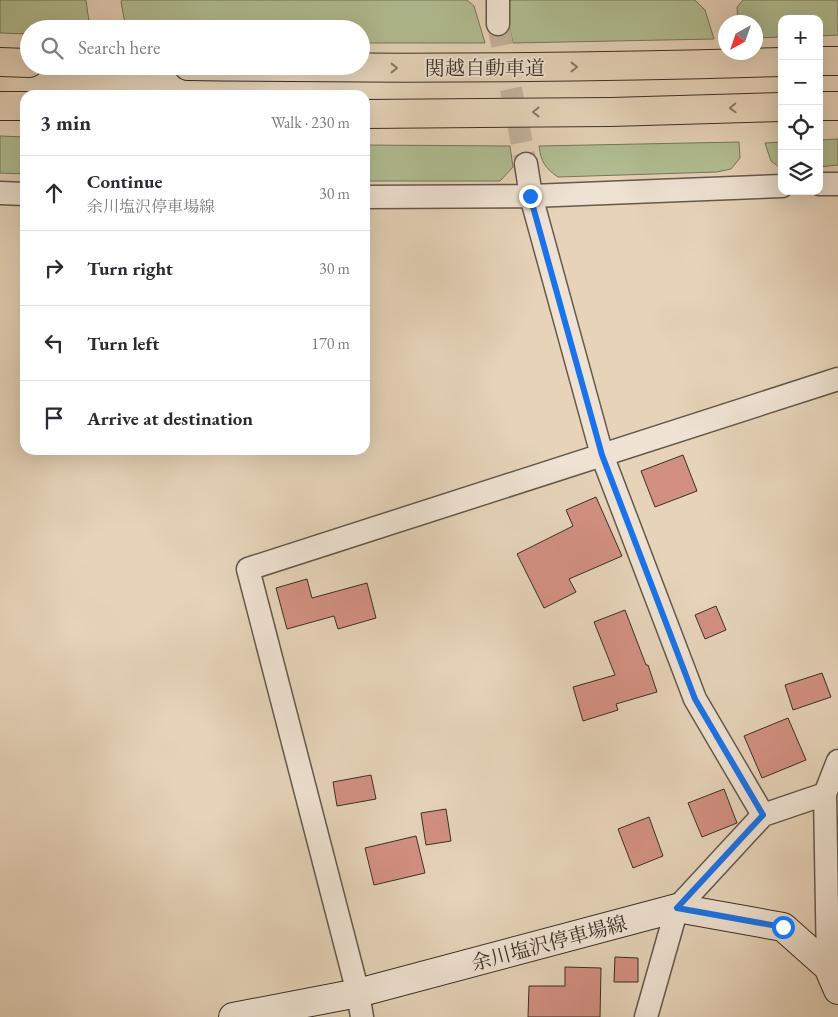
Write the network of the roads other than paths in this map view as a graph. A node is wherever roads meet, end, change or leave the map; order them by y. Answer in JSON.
{"nodes":[{"id":1,"x":498,"y":0,"type":"edge"},
{"id":2,"x":498,"y":24,"type":"tunnel mouth"},
{"id":3,"x":838,"y":60,"type":"edge"},
{"id":4,"x":823,"y":61,"type":"edge"},
{"id":5,"x":0,"y":62,"type":"edge"},
{"id":6,"x":778,"y":62,"type":"edge"},
{"id":7,"x":20,"y":63,"type":"edge"},
{"id":8,"x":370,"y":68,"type":"edge"},
{"id":9,"x":0,"y":106,"type":"edge"},
{"id":10,"x":20,"y":106,"type":"edge"},
{"id":11,"x":823,"y":106,"type":"edge"},
{"id":12,"x":838,"y":106,"type":"edge"},
{"id":13,"x":778,"y":107,"type":"edge"},
{"id":14,"x":370,"y":114,"type":"edge"},
{"id":15,"x":526,"y":164,"type":"tunnel mouth"},
{"id":16,"x":823,"y":184,"type":"edge"},
{"id":17,"x":838,"y":184,"type":"edge"},
{"id":18,"x":778,"y":186,"type":"edge"},
{"id":19,"x":0,"y":193,"type":"edge"},
{"id":20,"x":20,"y":194,"type":"edge"},
{"id":21,"x":530,"y":196,"type":"junction"},
{"id":22,"x":370,"y":197,"type":"edge"},
{"id":23,"x":838,"y":379,"type":"edge"},
{"id":24,"x":602,"y":455,"type":"junction"},
{"id":25,"x":838,"y":761,"type":"edge"},
{"id":26,"x":825,"y":794,"type":"junction"},
{"id":27,"x":763,"y":815,"type":"junction"},
{"id":28,"x":677,"y":908,"type":"junction"},
{"id":29,"x":833,"y":979,"type":"edge"},
{"id":30,"x":360,"y":1005,"type":"edge"},
{"id":31,"x":233,"y":1017,"type":"edge"},
{"id":32,"x":646,"y":1017,"type":"edge"}],
"edges":[{"from":1,"to":2,"type":"street"},
{"from":3,"to":4,"type":"highway"},
{"from":5,"to":7,"type":"highway"},
{"from":8,"to":6,"type":"highway","name":"関越自動車道","one_way":true},
{"from":9,"to":10,"type":"highway"},
{"from":11,"to":12,"type":"highway"},
{"from":13,"to":14,"type":"highway","one_way":true},
{"from":15,"to":21,"type":"street"},
{"from":16,"to":17,"type":"street"},
{"from":18,"to":21,"type":"street"},
{"from":19,"to":20,"type":"street"},
{"from":21,"to":22,"type":"street"},
{"from":21,"to":24,"type":"street"},
{"from":23,"to":24,"type":"street"},
{"from":24,"to":27,"type":"street"},
{"from":24,"to":30,"type":"street"},
{"from":25,"to":26,"type":"street"},
{"from":26,"to":27,"type":"street"},
{"from":26,"to":29,"type":"street"},
{"from":27,"to":28,"type":"street"},
{"from":28,"to":29,"type":"main road","name":"余川塩沢停車場線"},
{"from":28,"to":30,"type":"main road","name":"余川塩沢停車場線"},
{"from":28,"to":32,"type":"street"},
{"from":30,"to":31,"type":"main road","name":"余川塩沢停車場線"}]}
